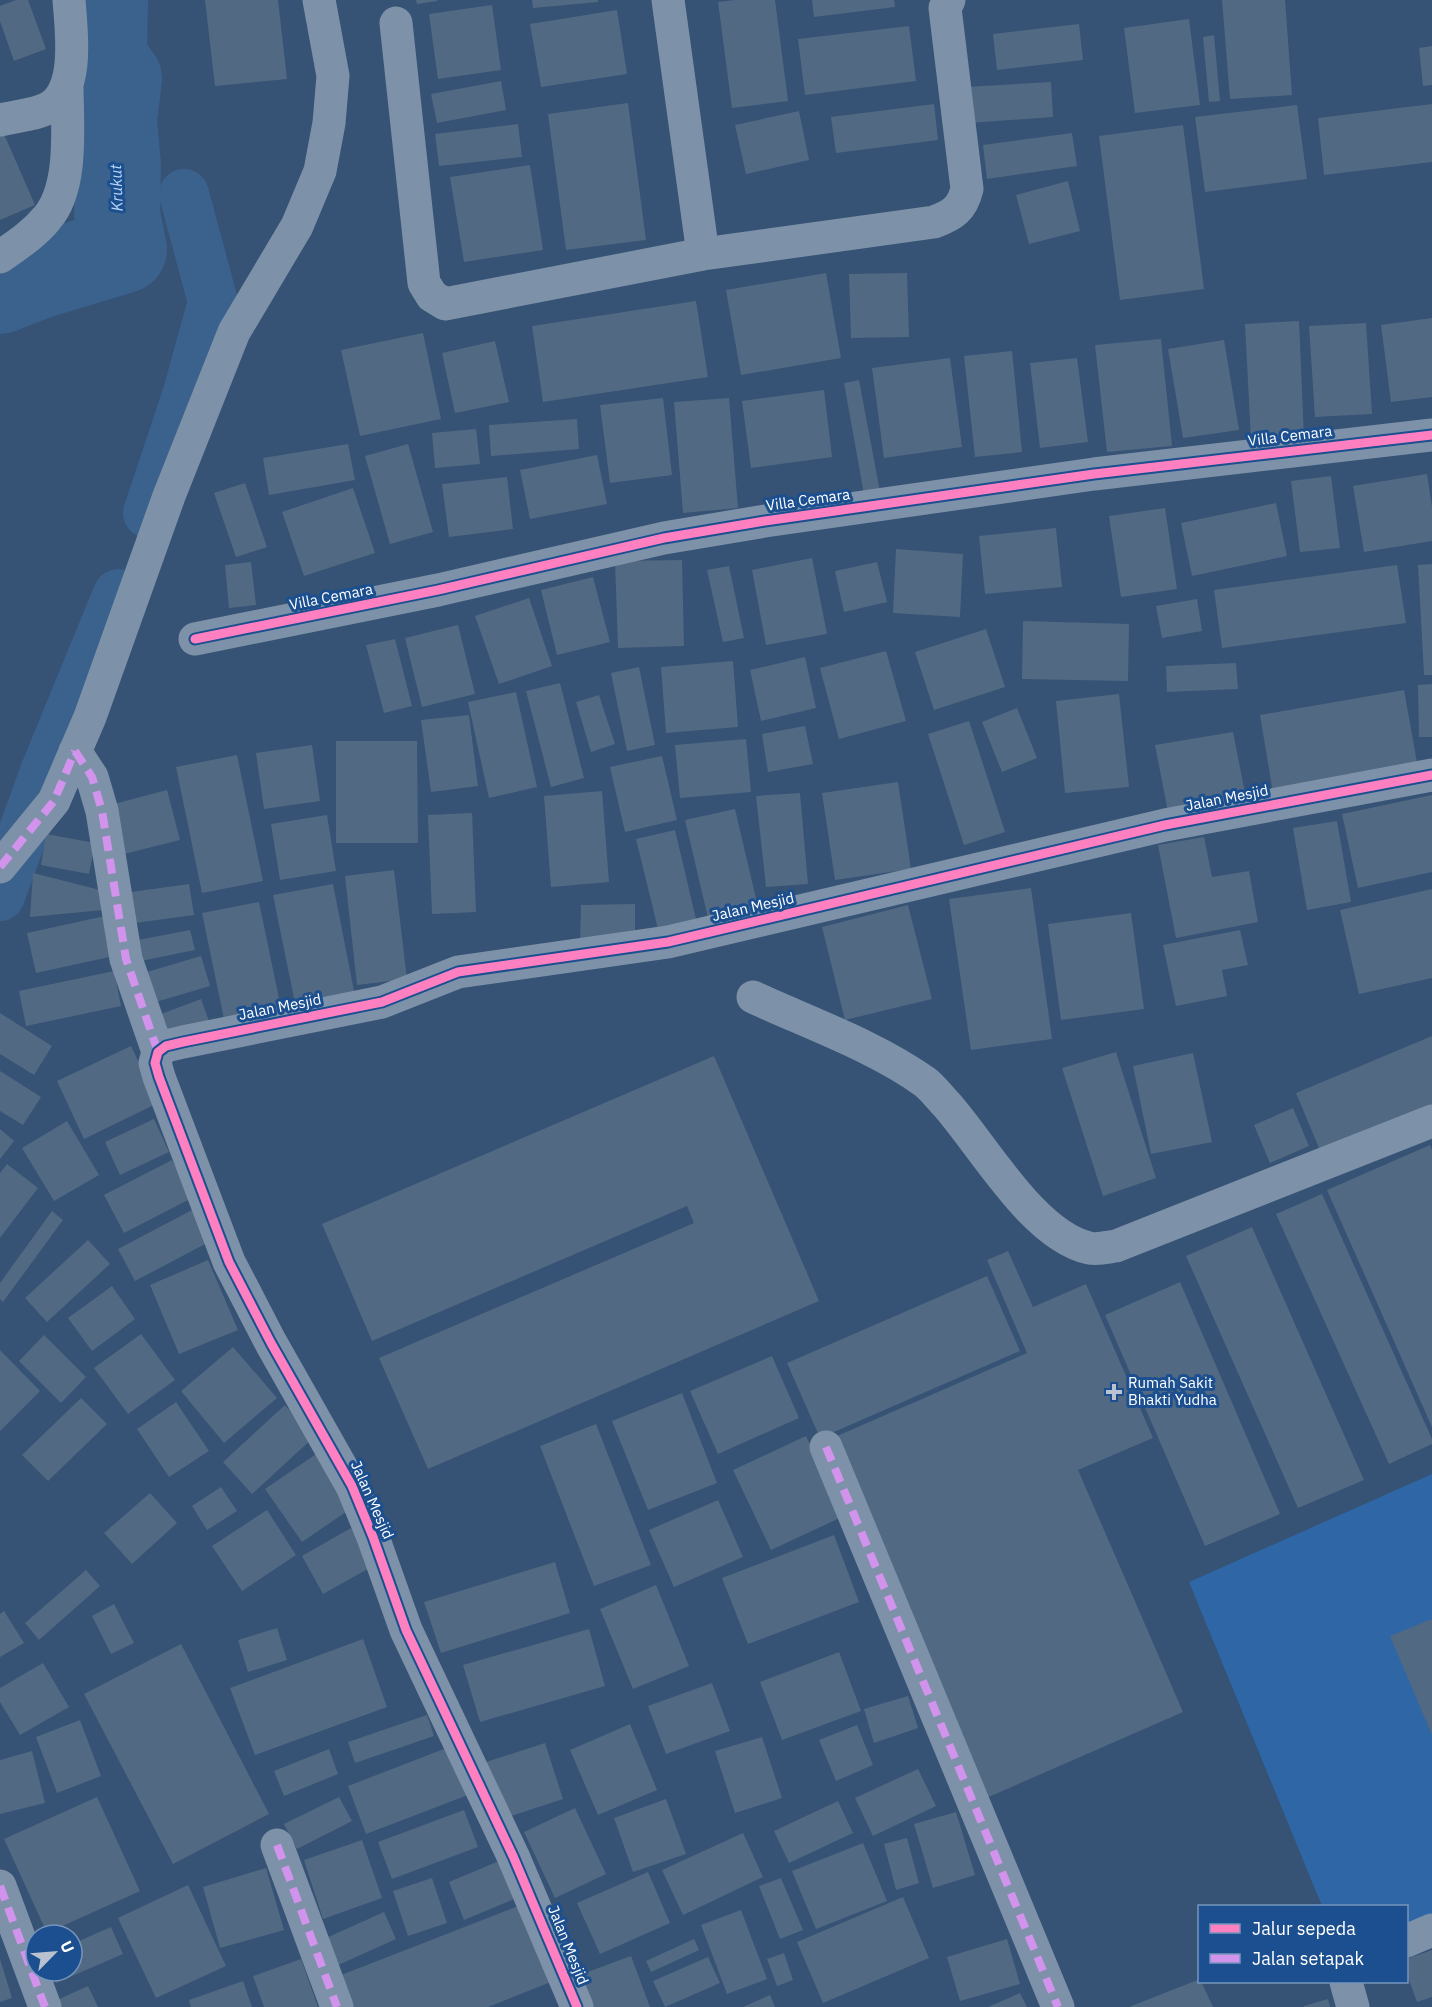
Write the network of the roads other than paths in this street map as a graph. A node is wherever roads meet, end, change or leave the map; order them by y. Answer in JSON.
{"nodes":[{"id":1,"x":69,"y":0,"type":"edge"},
{"id":2,"x":319,"y":0,"type":"edge"},
{"id":3,"x":668,"y":0,"type":"edge"},
{"id":4,"x":949,"y":0,"type":"edge"},
{"id":5,"x":396,"y":23,"type":"dead end"},
{"id":6,"x":67,"y":85,"type":"junction"},
{"id":7,"x":0,"y":120,"type":"edge"},
{"id":8,"x":703,"y":254,"type":"junction"},
{"id":9,"x":0,"y":257,"type":"edge"},
{"id":10,"x":1432,"y":435,"type":"edge"},
{"id":11,"x":195,"y":639,"type":"dead end"},
{"id":12,"x":75,"y":751,"type":"junction"},
{"id":13,"x":1432,"y":775,"type":"edge"},
{"id":14,"x":2,"y":865,"type":"edge"},
{"id":15,"x":753,"y":997,"type":"dead end"},
{"id":16,"x":158,"y":1052,"type":"junction"},
{"id":17,"x":1432,"y":1121,"type":"edge"},
{"id":18,"x":826,"y":1448,"type":"dead end"},
{"id":19,"x":277,"y":1845,"type":"dead end"},
{"id":20,"x":0,"y":1886,"type":"edge"},
{"id":21,"x":1432,"y":1930,"type":"edge"},
{"id":22,"x":1408,"y":1941,"type":"edge"},
{"id":23,"x":1346,"y":1983,"type":"edge"},
{"id":24,"x":45,"y":2007,"type":"edge"},
{"id":25,"x":337,"y":2007,"type":"edge"},
{"id":26,"x":577,"y":2007,"type":"edge"},
{"id":27,"x":1058,"y":2007,"type":"edge"},
{"id":28,"x":1353,"y":2007,"type":"edge"}],
"edges":[{"from":1,"to":6,"type":"street"},
{"from":2,"to":12,"type":"street"},
{"from":3,"to":8,"type":"street"},
{"from":4,"to":8,"type":"street"},
{"from":5,"to":8,"type":"street"},
{"from":6,"to":7,"type":"street"},
{"from":6,"to":9,"type":"street"},
{"from":10,"to":11,"type":"street","name":"Villa Cemara"},
{"from":12,"to":14,"type":"street"},
{"from":12,"to":16,"type":"street"},
{"from":13,"to":16,"type":"street","name":"Jalan Mesjid"},
{"from":15,"to":17,"type":"street"},
{"from":16,"to":26,"type":"street","name":"Jalan Mesjid"},
{"from":18,"to":27,"type":"street"},
{"from":19,"to":25,"type":"street"},
{"from":20,"to":24,"type":"street"},
{"from":21,"to":22,"type":"street"},
{"from":23,"to":28,"type":"street"}]}
